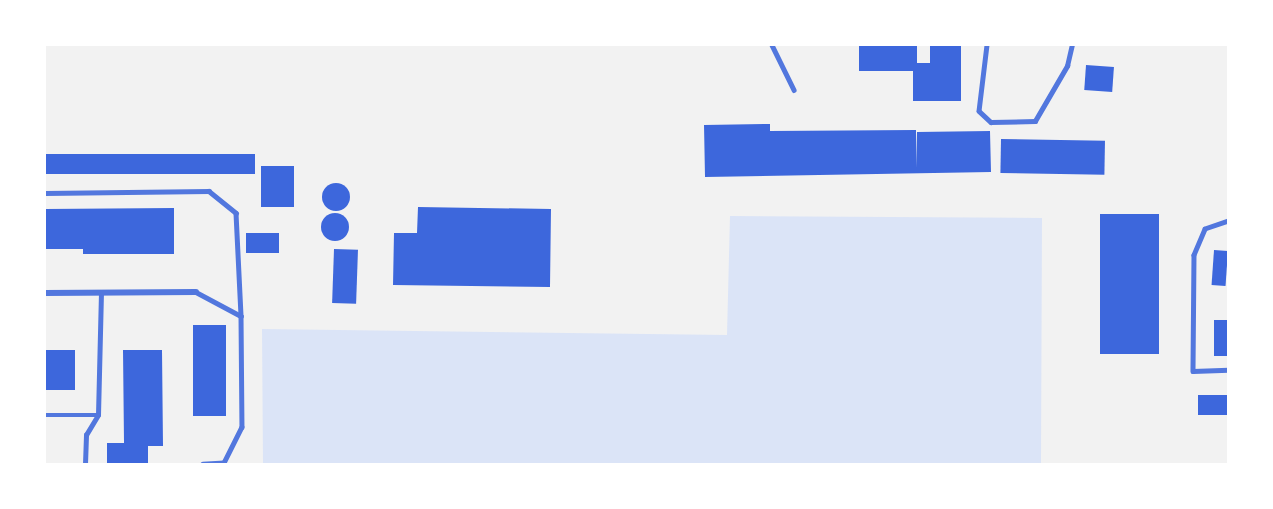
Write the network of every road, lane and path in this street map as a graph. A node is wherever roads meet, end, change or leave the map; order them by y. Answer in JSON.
{"nodes":[{"id":1,"x":772,"y":45,"type":"edge"},
{"id":2,"x":987,"y":45,"type":"edge"},
{"id":3,"x":1072,"y":45,"type":"edge"},
{"id":4,"x":794,"y":90,"type":"dead end"},
{"id":5,"x":45,"y":193,"type":"edge"},
{"id":6,"x":1228,"y":221,"type":"edge"},
{"id":7,"x":196,"y":292,"type":"joint"},
{"id":8,"x":45,"y":293,"type":"edge"},
{"id":9,"x":101,"y":293,"type":"junction"},
{"id":10,"x":241,"y":316,"type":"junction"},
{"id":11,"x":1228,"y":370,"type":"edge"},
{"id":12,"x":45,"y":415,"type":"edge"},
{"id":13,"x":98,"y":415,"type":"junction"},
{"id":14,"x":86,"y":464,"type":"edge"},
{"id":15,"x":203,"y":464,"type":"edge"}],
"edges":[{"from":1,"to":4,"type":"lane"},
{"from":2,"to":3,"type":"lane"},
{"from":5,"to":10,"type":"lane"},
{"from":6,"to":11,"type":"lane"},
{"from":7,"to":9,"type":"street"},
{"from":7,"to":10,"type":"lane"},
{"from":8,"to":9,"type":"street"},
{"from":9,"to":13,"type":"lane"},
{"from":10,"to":15,"type":"lane"},
{"from":12,"to":13,"type":"lane"},
{"from":13,"to":14,"type":"lane"}]}
